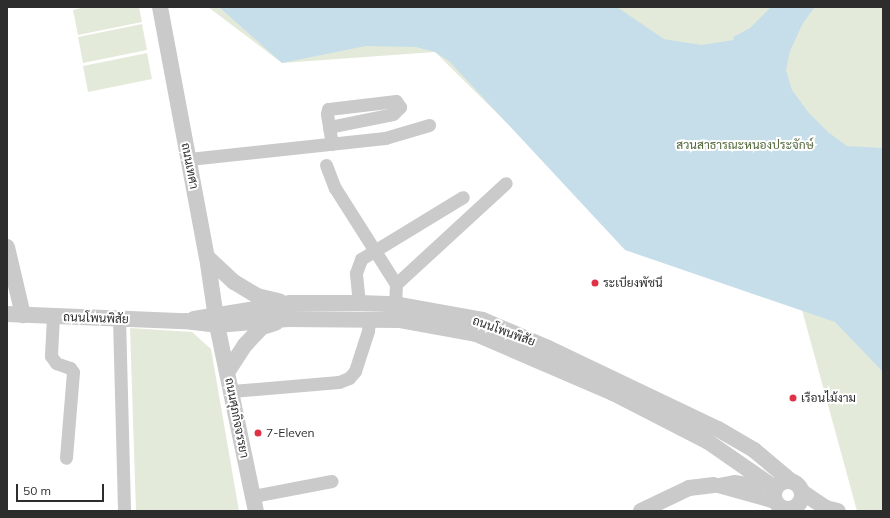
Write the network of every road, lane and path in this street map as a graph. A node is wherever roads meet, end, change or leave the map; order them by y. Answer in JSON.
{"nodes":[{"id":1,"x":160,"y":7,"type":"edge"},
{"id":2,"x":429,"y":125,"type":"dead end"},
{"id":3,"x":329,"y":127,"type":"junction"},
{"id":4,"x":332,"y":144,"type":"junction"},
{"id":5,"x":189,"y":159,"type":"junction"},
{"id":6,"x":326,"y":165,"type":"dead end"},
{"id":7,"x":506,"y":183,"type":"dead end"},
{"id":8,"x":463,"y":197,"type":"dead end"},
{"id":9,"x":7,"y":247,"type":"edge"},
{"id":10,"x":374,"y":251,"type":"junction"},
{"id":11,"x":207,"y":257,"type":"junction"},
{"id":12,"x":396,"y":284,"type":"junction"},
{"id":13,"x":291,"y":303,"type":"junction"},
{"id":14,"x":359,"y":303,"type":"junction"},
{"id":15,"x":395,"y":304,"type":"junction"},
{"id":16,"x":7,"y":314,"type":"edge"},
{"id":17,"x":23,"y":315,"type":"junction"},
{"id":18,"x":53,"y":316,"type":"junction"},
{"id":19,"x":118,"y":318,"type":"junction"},
{"id":20,"x":216,"y":319,"type":"junction"},
{"id":21,"x":288,"y":319,"type":"junction"},
{"id":22,"x":369,"y":319,"type":"junction"},
{"id":23,"x":228,"y":371,"type":"junction"},
{"id":24,"x":232,"y":391,"type":"junction"},
{"id":25,"x":66,"y":458,"type":"dead end"},
{"id":26,"x":745,"y":466,"type":"junction"},
{"id":27,"x":332,"y":480,"type":"dead end"},
{"id":28,"x":734,"y":481,"type":"junction"},
{"id":29,"x":791,"y":481,"type":"junction"},
{"id":30,"x":714,"y":485,"type":"junction"},
{"id":31,"x":802,"y":492,"type":"junction"},
{"id":32,"x":775,"y":495,"type":"junction"},
{"id":33,"x":255,"y":504,"type":"edge"},
{"id":34,"x":791,"y":510,"type":"edge"},
{"id":35,"x":124,"y":511,"type":"edge"},
{"id":36,"x":641,"y":511,"type":"edge"},
{"id":37,"x":838,"y":511,"type":"edge"}],
"edges":[{"from":1,"to":5,"type":"street","name":"ถนนเทศา"},
{"from":2,"to":4,"type":"street"},
{"from":3,"to":3,"type":"street"},
{"from":3,"to":4,"type":"street"},
{"from":4,"to":5,"type":"street"},
{"from":5,"to":11,"type":"street","name":"ถนนเทศา"},
{"from":6,"to":10,"type":"street"},
{"from":7,"to":12,"type":"street"},
{"from":8,"to":10,"type":"street"},
{"from":9,"to":17,"type":"street"},
{"from":10,"to":12,"type":"street"},
{"from":10,"to":14,"type":"street"},
{"from":11,"to":13,"type":"street"},
{"from":11,"to":20,"type":"street","name":"ถนนเทศา"},
{"from":12,"to":15,"type":"street"},
{"from":13,"to":14,"type":"street","name":"ถนนโพนพิสัย"},
{"from":13,"to":20,"type":"street","name":"ถนนโพนพิสัย"},
{"from":14,"to":15,"type":"street","name":"ถนนโพนพิสัย"},
{"from":15,"to":29,"type":"street","name":"ถนนโพนพิสัย"},
{"from":16,"to":17,"type":"street","name":"ถนนโพนพิสัย"},
{"from":17,"to":18,"type":"street","name":"ถนนโพนพิสัย"},
{"from":18,"to":19,"type":"street","name":"ถนนโพนพิสัย"},
{"from":18,"to":25,"type":"street"},
{"from":19,"to":20,"type":"street","name":"ถนนโพนพิสัย"},
{"from":19,"to":35,"type":"street"},
{"from":20,"to":21,"type":"street","name":"ถนนโพนพิสัย"},
{"from":20,"to":23,"type":"street","name":"ถนนศุภกิจจรรยา"},
{"from":21,"to":22,"type":"street","name":"ถนนโพนพิสัย"},
{"from":21,"to":23,"type":"street"},
{"from":22,"to":24,"type":"street"},
{"from":22,"to":26,"type":"street","name":"ถนนโพนพิสัย"},
{"from":23,"to":24,"type":"street","name":"ถนนศุภกิจจรรยา"},
{"from":24,"to":33,"type":"street","name":"ถนนศุภกิจจรรยา"},
{"from":26,"to":28,"type":"street"},
{"from":26,"to":32,"type":"street","name":"ถนนโพนพิสัย"},
{"from":27,"to":33,"type":"street"},
{"from":28,"to":30,"type":"street"},
{"from":28,"to":32,"type":"street"},
{"from":29,"to":31,"type":"street"},
{"from":29,"to":32,"type":"street"},
{"from":30,"to":32,"type":"street"},
{"from":30,"to":36,"type":"street"},
{"from":31,"to":34,"type":"street"},
{"from":31,"to":37,"type":"street"},
{"from":32,"to":34,"type":"street"}]}
